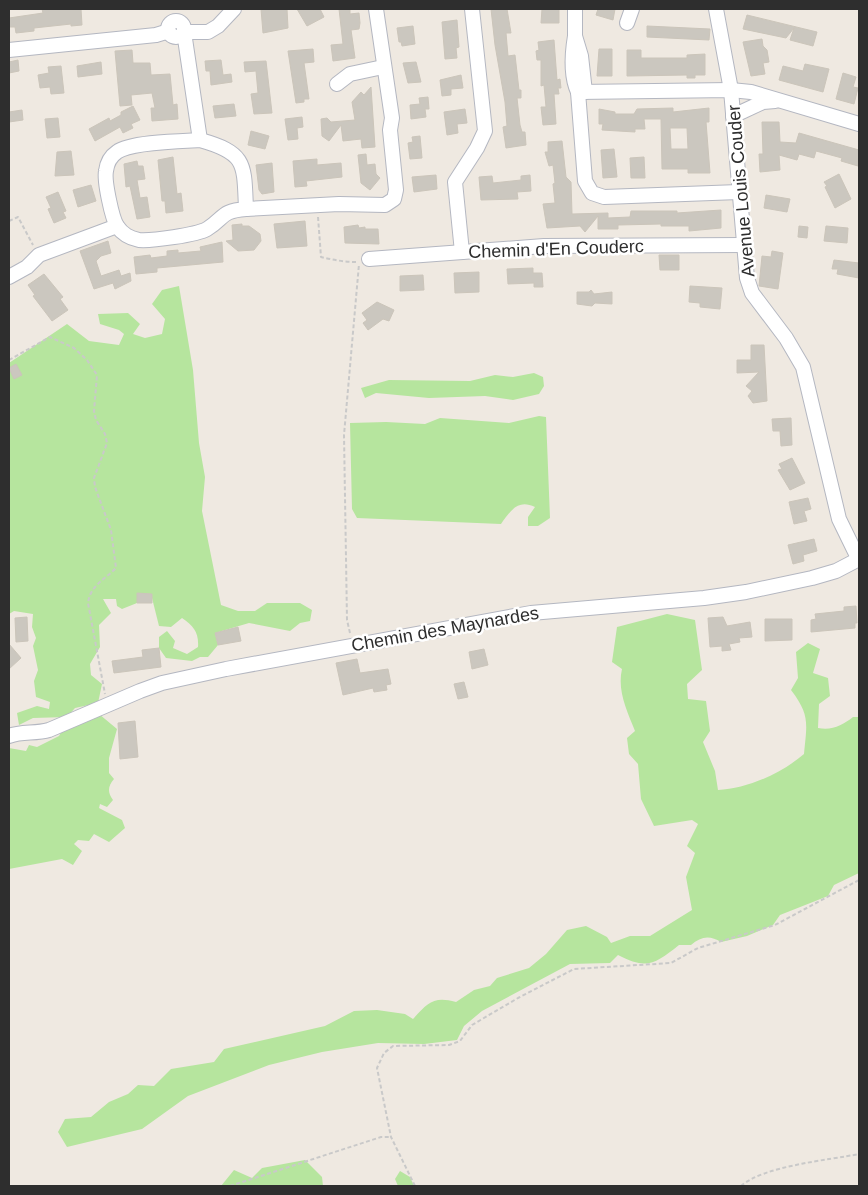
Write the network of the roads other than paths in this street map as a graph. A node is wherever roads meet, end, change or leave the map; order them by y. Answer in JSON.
{"nodes":[{"id":1,"x":376,"y":9,"type":"edge"},
{"id":2,"x":472,"y":9,"type":"edge"},
{"id":3,"x":575,"y":9,"type":"edge"},
{"id":4,"x":632,"y":9,"type":"edge"},
{"id":5,"x":716,"y":9,"type":"edge"},
{"id":6,"x":231,"y":12,"type":"edge"},
{"id":7,"x":628,"y":23,"type":"dead end"},
{"id":8,"x":176,"y":25,"type":"edge"},
{"id":9,"x":202,"y":33,"type":"junction"},
{"id":10,"x":9,"y":50,"type":"edge"},
{"id":11,"x":185,"y":50,"type":"junction"},
{"id":12,"x":383,"y":67,"type":"junction"},
{"id":13,"x":337,"y":84,"type":"dead end"},
{"id":14,"x":731,"y":90,"type":"junction"},
{"id":15,"x":581,"y":92,"type":"junction"},
{"id":16,"x":780,"y":101,"type":"junction"},
{"id":17,"x":733,"y":116,"type":"junction"},
{"id":18,"x":859,"y":124,"type":"edge"},
{"id":19,"x":200,"y":140,"type":"junction"},
{"id":20,"x":739,"y":192,"type":"junction"},
{"id":21,"x":246,"y":209,"type":"junction"},
{"id":22,"x":117,"y":226,"type":"junction"},
{"id":23,"x":744,"y":245,"type":"junction"},
{"id":24,"x":462,"y":252,"type":"junction"},
{"id":25,"x":364,"y":260,"type":"road end"},
{"id":26,"x":9,"y":277,"type":"edge"},
{"id":27,"x":859,"y":560,"type":"edge"},
{"id":28,"x":9,"y":736,"type":"edge"}],
"edges":[{"from":1,"to":12,"type":"street"},
{"from":2,"to":24,"type":"street"},
{"from":3,"to":15,"type":"street"},
{"from":4,"to":7,"type":"street"},
{"from":5,"to":14,"type":"street","name":"Avenue Louis Couder"},
{"from":6,"to":8,"type":"street"},
{"from":6,"to":9,"type":"street"},
{"from":8,"to":9,"type":"street"},
{"from":8,"to":10,"type":"street"},
{"from":8,"to":11,"type":"street"},
{"from":9,"to":11,"type":"street"},
{"from":11,"to":19,"type":"street"},
{"from":12,"to":13,"type":"street"},
{"from":12,"to":21,"type":"street"},
{"from":14,"to":15,"type":"street"},
{"from":14,"to":16,"type":"street"},
{"from":14,"to":17,"type":"street","name":"Avenue Louis Couder"},
{"from":15,"to":20,"type":"street"},
{"from":16,"to":17,"type":"street"},
{"from":16,"to":18,"type":"street"},
{"from":17,"to":20,"type":"street","name":"Avenue Louis Couder"},
{"from":19,"to":21,"type":"street"},
{"from":19,"to":22,"type":"street"},
{"from":20,"to":23,"type":"street","name":"Avenue Louis Couder"},
{"from":21,"to":22,"type":"street"},
{"from":22,"to":26,"type":"street"},
{"from":23,"to":24,"type":"street","name":"Chemin d'En Couderc"},
{"from":23,"to":27,"type":"street","name":"Avenue Louis Couder"},
{"from":24,"to":25,"type":"street","name":"Chemin d'En Couderc"},
{"from":27,"to":28,"type":"street","name":"Chemin des Maynardes"}]}
